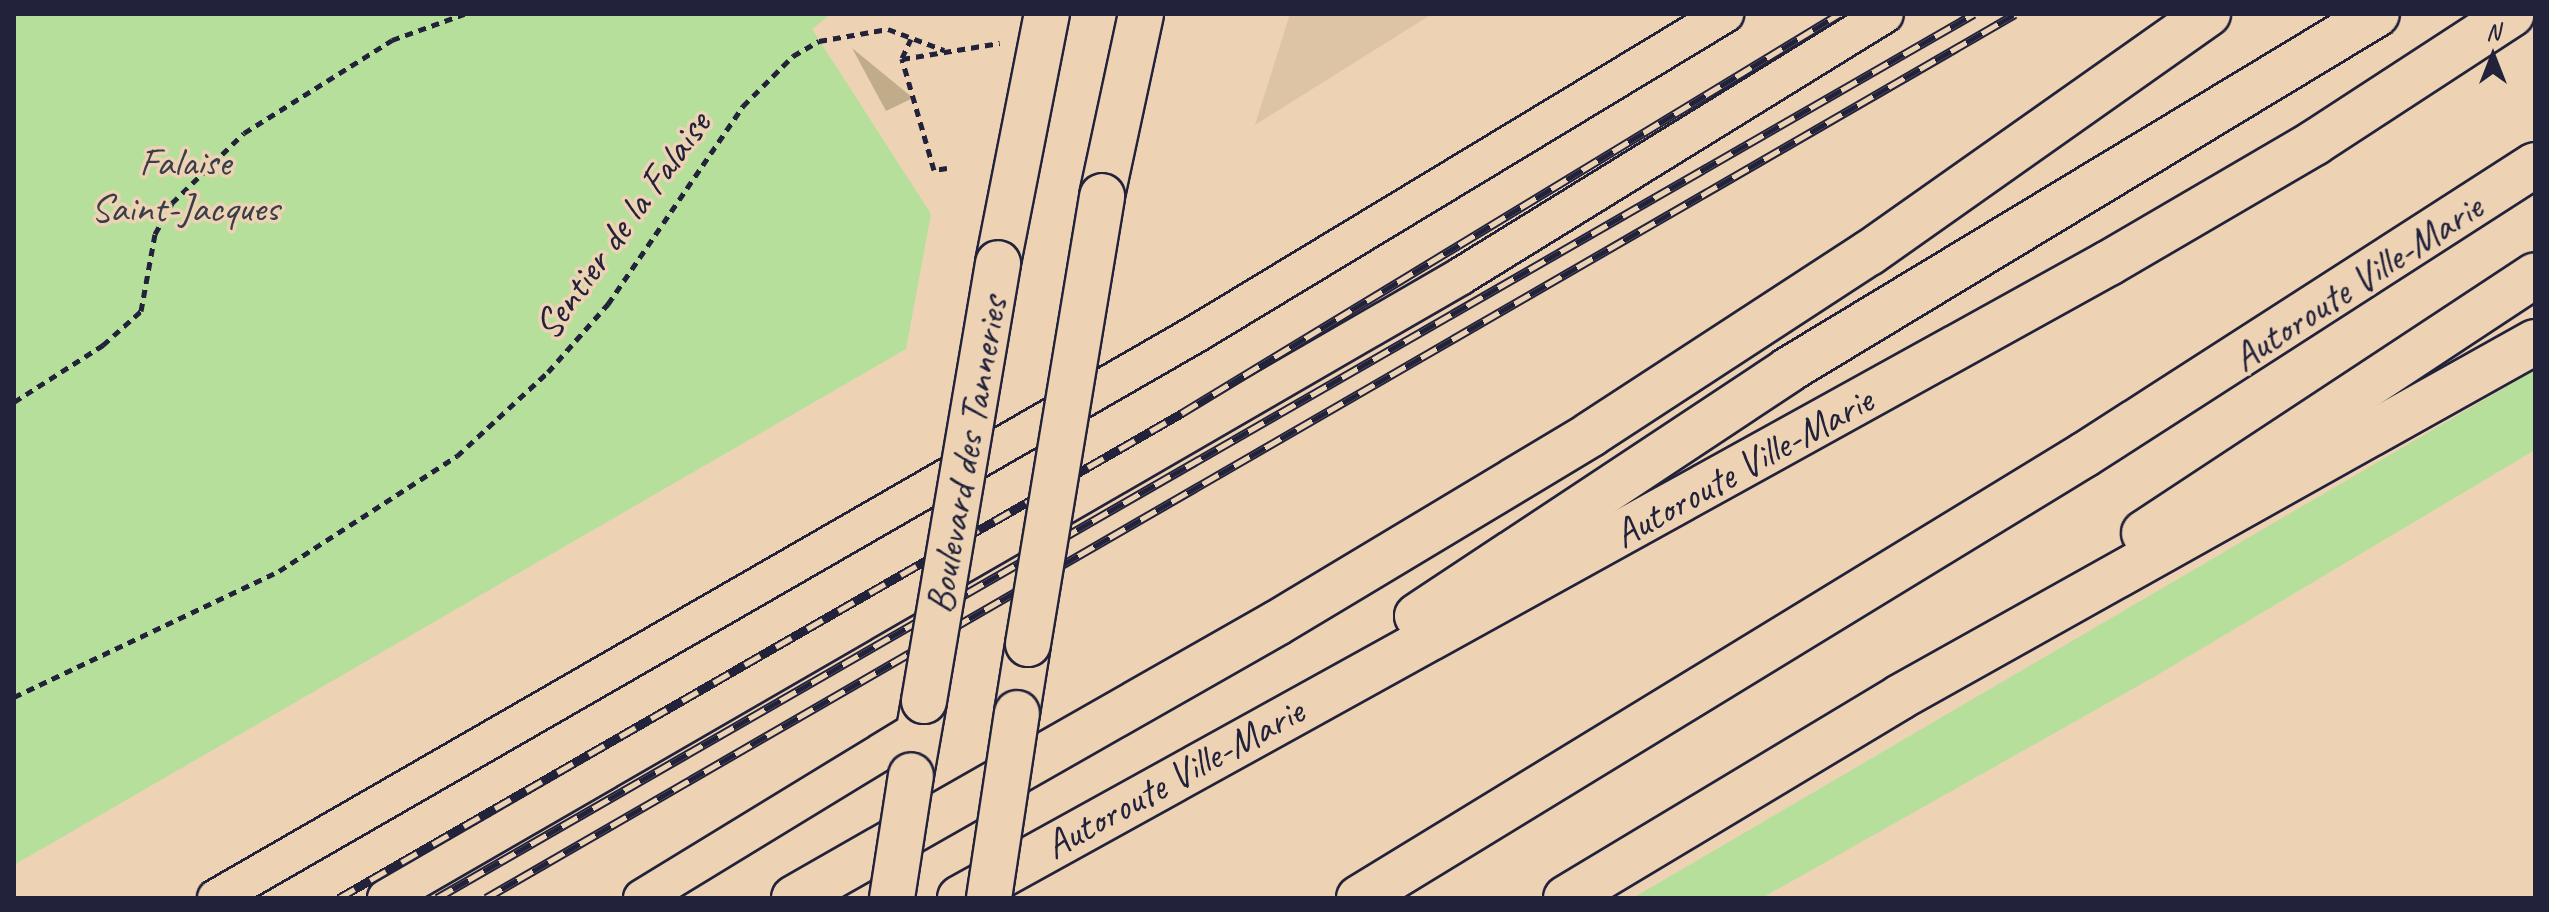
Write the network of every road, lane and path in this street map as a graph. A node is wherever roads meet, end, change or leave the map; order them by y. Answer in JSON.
{"nodes":[{"id":1,"x":464,"y":14,"type":"edge"},
{"id":2,"x":1047,"y":14,"type":"edge"},
{"id":3,"x":1141,"y":14,"type":"edge"},
{"id":4,"x":1725,"y":14,"type":"edge"},
{"id":5,"x":1885,"y":14,"type":"edge"},
{"id":6,"x":2208,"y":14,"type":"edge"},
{"id":7,"x":2377,"y":14,"type":"edge"},
{"id":8,"x":2512,"y":14,"type":"edge"},
{"id":9,"x":911,"y":39,"type":"junction"},
{"id":10,"x":1001,"y":43,"type":"dead end"},
{"id":11,"x":944,"y":50,"type":"junction"},
{"id":12,"x":902,"y":59,"type":"junction"},
{"id":13,"x":2535,"y":165,"type":"edge"},
{"id":14,"x":947,"y":168,"type":"dead end"},
{"id":15,"x":2535,"y":275,"type":"edge"},
{"id":16,"x":2535,"y":342,"type":"edge"},
{"id":17,"x":14,"y":402,"type":"edge"},
{"id":18,"x":14,"y":697,"type":"edge"},
{"id":19,"x":1900,"y":697,"type":"junction"},
{"id":20,"x":922,"y":714,"type":"junction"},
{"id":21,"x":1168,"y":780,"type":"junction"},
{"id":22,"x":216,"y":898,"type":"edge"},
{"id":23,"x":386,"y":898,"type":"edge"},
{"id":24,"x":642,"y":898,"type":"edge"},
{"id":25,"x":794,"y":898,"type":"edge"},
{"id":26,"x":892,"y":898,"type":"edge"},
{"id":27,"x":960,"y":898,"type":"edge"},
{"id":28,"x":989,"y":898,"type":"edge"},
{"id":29,"x":1359,"y":898,"type":"edge"},
{"id":30,"x":1566,"y":898,"type":"edge"}],
"edges":[{"from":1,"to":17,"type":"path"},
{"from":2,"to":20,"type":"main road","name":"Boulevard des Tanneries","bridge":true},
{"from":3,"to":28,"type":"main road","bridge":true},
{"from":4,"to":22,"type":"lane"},
{"from":5,"to":23,"type":"lane"},
{"from":6,"to":25,"type":"main road"},
{"from":7,"to":21,"type":"main road"},
{"from":8,"to":21,"type":"main road","name":"Autoroute Ville-Marie"},
{"from":9,"to":11,"type":"path","name":"Sentier de la Falaise"},
{"from":9,"to":12,"type":"path"},
{"from":9,"to":18,"type":"path","name":"Sentier de la Falaise"},
{"from":10,"to":11,"type":"path","name":"Sentier de la Falaise"},
{"from":11,"to":12,"type":"path"},
{"from":12,"to":14,"type":"path"},
{"from":13,"to":29,"type":"main road","name":"Autoroute Ville-Marie"},
{"from":15,"to":19,"type":"main road"},
{"from":16,"to":19,"type":"main road"},
{"from":19,"to":30,"type":"main road"},
{"from":20,"to":24,"type":"lane"},
{"from":20,"to":26,"type":"main road","name":"Boulevard des Tanneries","bridge":true},
{"from":21,"to":27,"type":"main road","name":"Autoroute Ville-Marie"}]}
